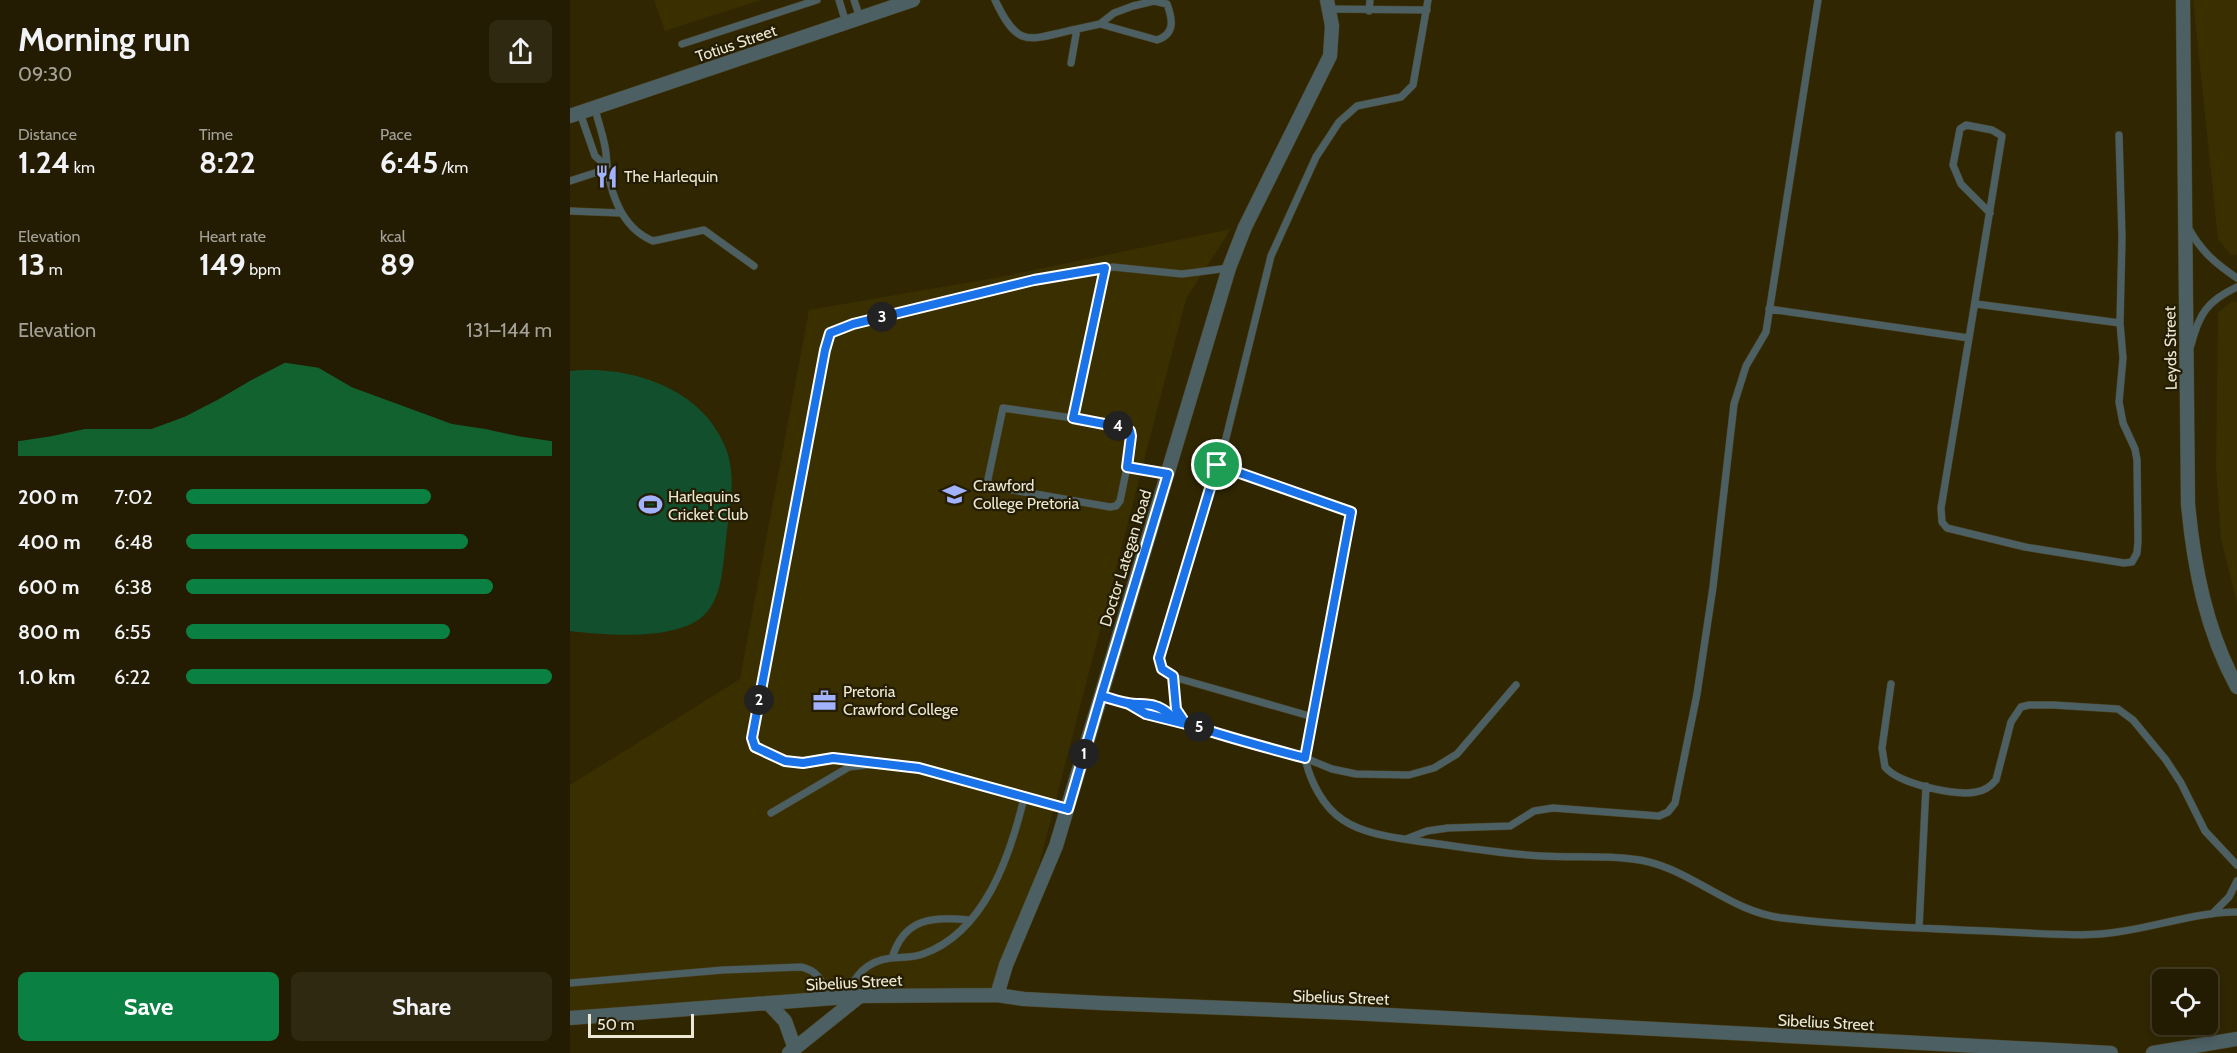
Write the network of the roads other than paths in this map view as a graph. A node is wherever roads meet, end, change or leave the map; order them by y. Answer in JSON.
{"nodes":[{"id":1,"x":817,"y":0,"type":"edge"},
{"id":2,"x":839,"y":0,"type":"edge"},
{"id":3,"x":854,"y":0,"type":"edge"},
{"id":4,"x":913,"y":0,"type":"edge"},
{"id":5,"x":995,"y":0,"type":"edge"},
{"id":6,"x":1370,"y":0,"type":"edge"},
{"id":7,"x":1428,"y":0,"type":"edge"},
{"id":8,"x":1818,"y":0,"type":"edge"},
{"id":9,"x":2183,"y":0,"type":"edge"},
{"id":10,"x":1328,"y":5,"type":"edge"},
{"id":11,"x":1426,"y":10,"type":"junction"},
{"id":12,"x":1369,"y":11,"type":"junction"},
{"id":13,"x":860,"y":18,"type":"junction"},
{"id":14,"x":846,"y":23,"type":"junction"},
{"id":15,"x":1100,"y":24,"type":"junction"},
{"id":16,"x":1077,"y":29,"type":"junction"},
{"id":17,"x":682,"y":44,"type":"dead end"},
{"id":18,"x":1071,"y":63,"type":"dead end"},
{"id":19,"x":595,"y":108,"type":"junction"},
{"id":20,"x":575,"y":115,"type":"edge"},
{"id":21,"x":2119,"y":135,"type":"dead end"},
{"id":22,"x":606,"y":167,"type":"junction"},
{"id":23,"x":570,"y":181,"type":"edge"},
{"id":24,"x":570,"y":211,"type":"edge"},
{"id":25,"x":620,"y":213,"type":"junction"},
{"id":26,"x":1990,"y":213,"type":"junction"},
{"id":27,"x":2184,"y":222,"type":"junction"},
{"id":28,"x":754,"y":266,"type":"dead end"},
{"id":29,"x":1105,"y":268,"type":"junction"},
{"id":30,"x":1229,"y":268,"type":"junction"},
{"id":31,"x":2237,"y":278,"type":"edge"},
{"id":32,"x":2237,"y":287,"type":"edge"},
{"id":33,"x":1976,"y":304,"type":"junction"},
{"id":34,"x":1769,"y":309,"type":"junction"},
{"id":35,"x":2120,"y":323,"type":"junction"},
{"id":36,"x":1969,"y":338,"type":"junction"},
{"id":37,"x":2187,"y":364,"type":"junction"},
{"id":38,"x":1073,"y":418,"type":"junction"},
{"id":39,"x":1217,"y":465,"type":"junction"},
{"id":40,"x":1127,"y":467,"type":"junction"},
{"id":41,"x":1168,"y":474,"type":"junction"},
{"id":42,"x":1173,"y":676,"type":"junction"},
{"id":43,"x":1891,"y":684,"type":"dead end"},
{"id":44,"x":1516,"y":685,"type":"dead end"},
{"id":45,"x":2237,"y":687,"type":"edge"},
{"id":46,"x":1101,"y":696,"type":"junction"},
{"id":47,"x":1313,"y":717,"type":"junction"},
{"id":48,"x":1186,"y":724,"type":"junction"},
{"id":49,"x":1305,"y":758,"type":"junction"},
{"id":50,"x":876,"y":764,"type":"junction"},
{"id":51,"x":1926,"y":786,"type":"junction"},
{"id":52,"x":1024,"y":798,"type":"junction"},
{"id":53,"x":1068,"y":809,"type":"junction"},
{"id":54,"x":771,"y":813,"type":"dead end"},
{"id":55,"x":1406,"y":839,"type":"junction"},
{"id":56,"x":2237,"y":864,"type":"edge"},
{"id":57,"x":2237,"y":881,"type":"edge"},
{"id":58,"x":2237,"y":912,"type":"edge"},
{"id":59,"x":2212,"y":914,"type":"junction"},
{"id":60,"x":969,"y":920,"type":"junction"},
{"id":61,"x":1919,"y":928,"type":"junction"},
{"id":62,"x":892,"y":958,"type":"junction"},
{"id":63,"x":570,"y":983,"type":"edge"},
{"id":64,"x":998,"y":995,"type":"junction"},
{"id":65,"x":860,"y":996,"type":"junction"},
{"id":66,"x":837,"y":998,"type":"junction"},
{"id":67,"x":768,"y":1003,"type":"junction"},
{"id":68,"x":570,"y":1018,"type":"edge"},
{"id":69,"x":2237,"y":1039,"type":"edge"},
{"id":70,"x":792,"y":1051,"type":"edge"},
{"id":71,"x":2111,"y":1053,"type":"edge"},
{"id":72,"x":2153,"y":1053,"type":"edge"}],
"edges":[{"from":1,"to":17,"type":"lane"},
{"from":2,"to":14,"type":"lane"},
{"from":3,"to":13,"type":"lane"},
{"from":4,"to":13,"type":"street","name":"Totius Street"},
{"from":5,"to":16,"type":"lane"},
{"from":6,"to":12,"type":"lane"},
{"from":7,"to":11,"type":"lane"},
{"from":8,"to":34,"type":"lane"},
{"from":9,"to":27,"type":"street","name":"Leyds Street"},
{"from":10,"to":12,"type":"lane"},
{"from":10,"to":30,"type":"street","name":"Doctor Lategan Road"},
{"from":11,"to":12,"type":"lane"},
{"from":11,"to":39,"type":"lane"},
{"from":13,"to":14,"type":"street","name":"Totius Street"},
{"from":14,"to":19,"type":"street","name":"Totius Street"},
{"from":15,"to":15,"type":"lane"},
{"from":15,"to":16,"type":"lane"},
{"from":16,"to":18,"type":"lane"},
{"from":19,"to":20,"type":"street","name":"Totius Street"},
{"from":19,"to":22,"type":"lane"},
{"from":20,"to":22,"type":"lane"},
{"from":21,"to":35,"type":"lane"},
{"from":22,"to":23,"type":"lane"},
{"from":22,"to":25,"type":"lane"},
{"from":24,"to":25,"type":"lane"},
{"from":25,"to":28,"type":"lane"},
{"from":26,"to":26,"type":"lane"},
{"from":26,"to":33,"type":"lane"},
{"from":27,"to":31,"type":"lane"},
{"from":27,"to":37,"type":"street","name":"Leyds Street"},
{"from":29,"to":30,"type":"lane"},
{"from":29,"to":38,"type":"lane"},
{"from":29,"to":50,"type":"lane"},
{"from":30,"to":41,"type":"street","name":"Doctor Lategan Road"},
{"from":32,"to":37,"type":"lane"},
{"from":33,"to":35,"type":"lane"},
{"from":33,"to":36,"type":"lane"},
{"from":34,"to":36,"type":"lane"},
{"from":34,"to":55,"type":"lane"},
{"from":35,"to":36,"type":"lane"},
{"from":37,"to":45,"type":"street","name":"Leyds Street"},
{"from":38,"to":40,"type":"lane"},
{"from":38,"to":40,"type":"lane"},
{"from":39,"to":42,"type":"lane"},
{"from":39,"to":47,"type":"lane"},
{"from":40,"to":41,"type":"lane"},
{"from":41,"to":46,"type":"street","name":"Doctor Lategan Road"},
{"from":42,"to":47,"type":"lane"},
{"from":42,"to":48,"type":"lane"},
{"from":43,"to":51,"type":"lane"},
{"from":44,"to":49,"type":"lane"},
{"from":46,"to":48,"type":"lane"},
{"from":46,"to":53,"type":"street","name":"Doctor Lategan Road"},
{"from":47,"to":49,"type":"lane"},
{"from":48,"to":49,"type":"lane"},
{"from":49,"to":55,"type":"lane"},
{"from":50,"to":52,"type":"lane"},
{"from":50,"to":54,"type":"lane"},
{"from":51,"to":56,"type":"lane"},
{"from":51,"to":61,"type":"lane"},
{"from":52,"to":53,"type":"lane"},
{"from":52,"to":60,"type":"lane"},
{"from":53,"to":64,"type":"street","name":"Doctor Lategan Road"},
{"from":55,"to":61,"type":"lane"},
{"from":57,"to":59,"type":"lane"},
{"from":58,"to":59,"type":"lane"},
{"from":59,"to":61,"type":"lane"},
{"from":60,"to":62,"type":"lane"},
{"from":60,"to":62,"type":"lane"},
{"from":62,"to":66,"type":"lane"},
{"from":63,"to":66,"type":"lane"},
{"from":64,"to":65,"type":"street","name":"Sibelius Street"},
{"from":64,"to":71,"type":"street","name":"Sibelius Street"},
{"from":65,"to":66,"type":"street","name":"Sibelius Street"},
{"from":65,"to":70,"type":"street"},
{"from":66,"to":67,"type":"street","name":"Sibelius Street"},
{"from":67,"to":68,"type":"street","name":"Sibelius Street"},
{"from":67,"to":70,"type":"street"},
{"from":69,"to":72,"type":"street"}]}
